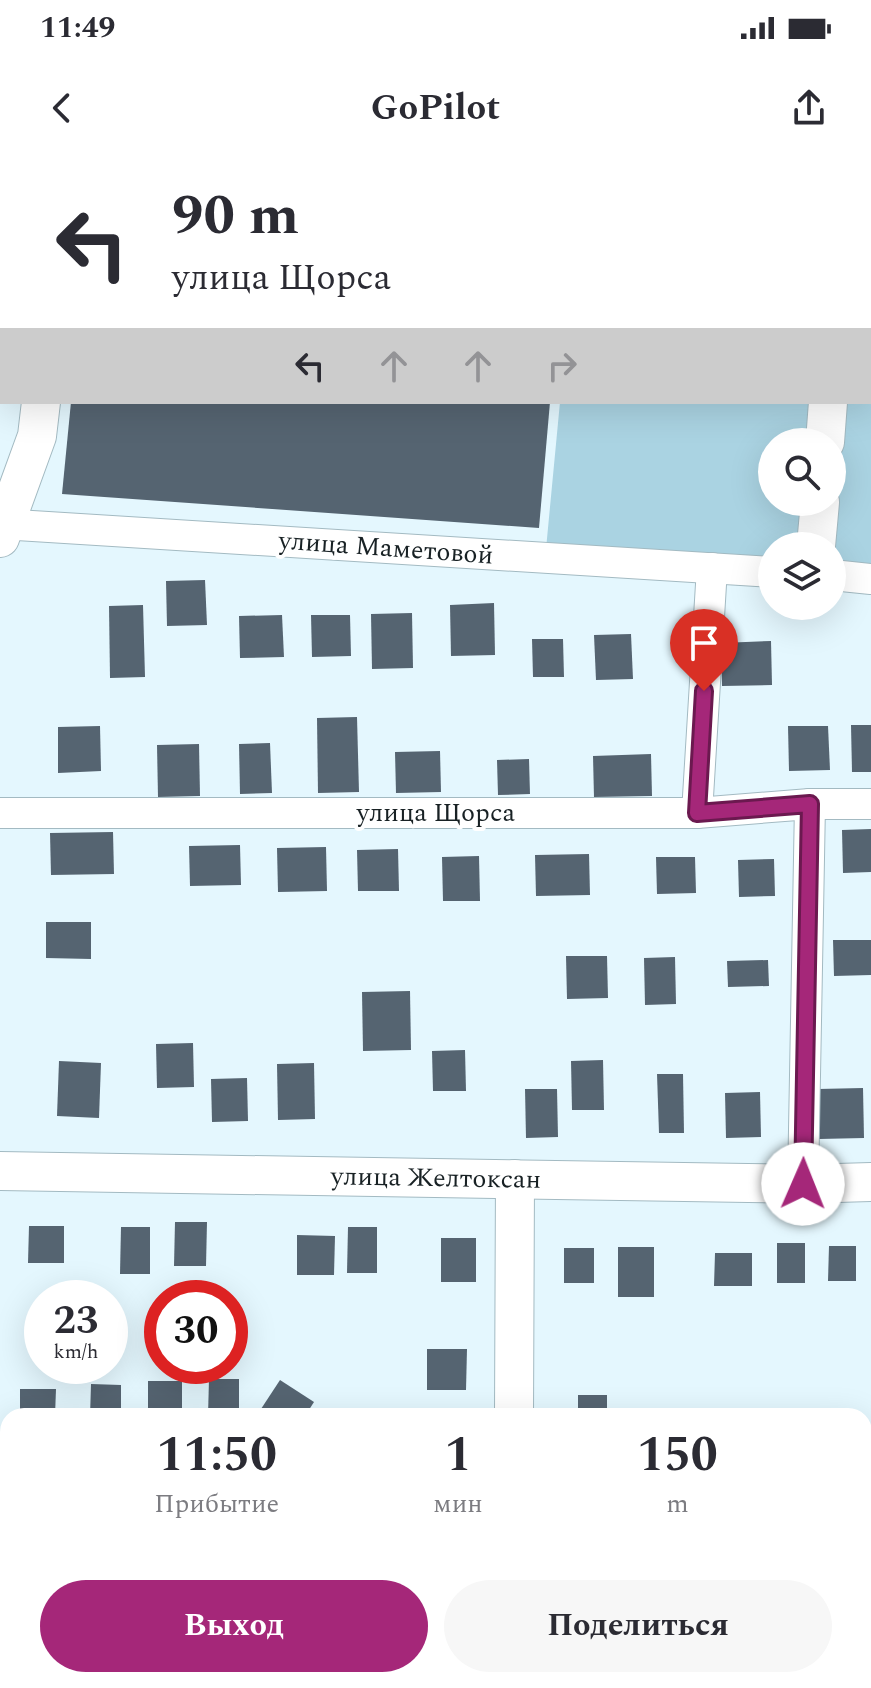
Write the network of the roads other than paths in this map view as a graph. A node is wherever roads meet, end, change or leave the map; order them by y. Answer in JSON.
{"nodes":[{"id":1,"x":41,"y":404,"type":"edge"},
{"id":2,"x":828,"y":404,"type":"edge"},
{"id":3,"x":826,"y":428,"type":"edge"},
{"id":4,"x":2,"y":529,"type":"edge"},
{"id":5,"x":712,"y":568,"type":"junction"},
{"id":6,"x":758,"y":571,"type":"edge"},
{"id":7,"x":846,"y":576,"type":"edge"},
{"id":8,"x":871,"y":579,"type":"edge"},
{"id":9,"x":810,"y":804,"type":"junction"},
{"id":10,"x":871,"y":804,"type":"edge"},
{"id":11,"x":0,"y":813,"type":"edge"},
{"id":12,"x":697,"y":813,"type":"junction"},
{"id":13,"x":0,"y":1171,"type":"edge"},
{"id":14,"x":515,"y":1179,"type":"junction"},
{"id":15,"x":871,"y":1182,"type":"edge"},
{"id":16,"x":803,"y":1184,"type":"junction"},
{"id":17,"x":514,"y":1408,"type":"edge"}],
"edges":[{"from":1,"to":4,"type":"street"},
{"from":2,"to":3,"type":"street"},
{"from":4,"to":5,"type":"street","name":"улица Маметовой"},
{"from":5,"to":6,"type":"street","name":"улица Маметовой"},
{"from":5,"to":12,"type":"street"},
{"from":7,"to":8,"type":"street"},
{"from":9,"to":10,"type":"street","name":"улица Щорса"},
{"from":9,"to":12,"type":"street","name":"улица Щорса"},
{"from":9,"to":16,"type":"street"},
{"from":11,"to":12,"type":"street","name":"улица Щорса"},
{"from":13,"to":14,"type":"street","name":"улица Желтоксан"},
{"from":14,"to":16,"type":"street","name":"улица Желтоксан"},
{"from":14,"to":17,"type":"street"},
{"from":15,"to":16,"type":"street","name":"улица Желтоксан"}]}
